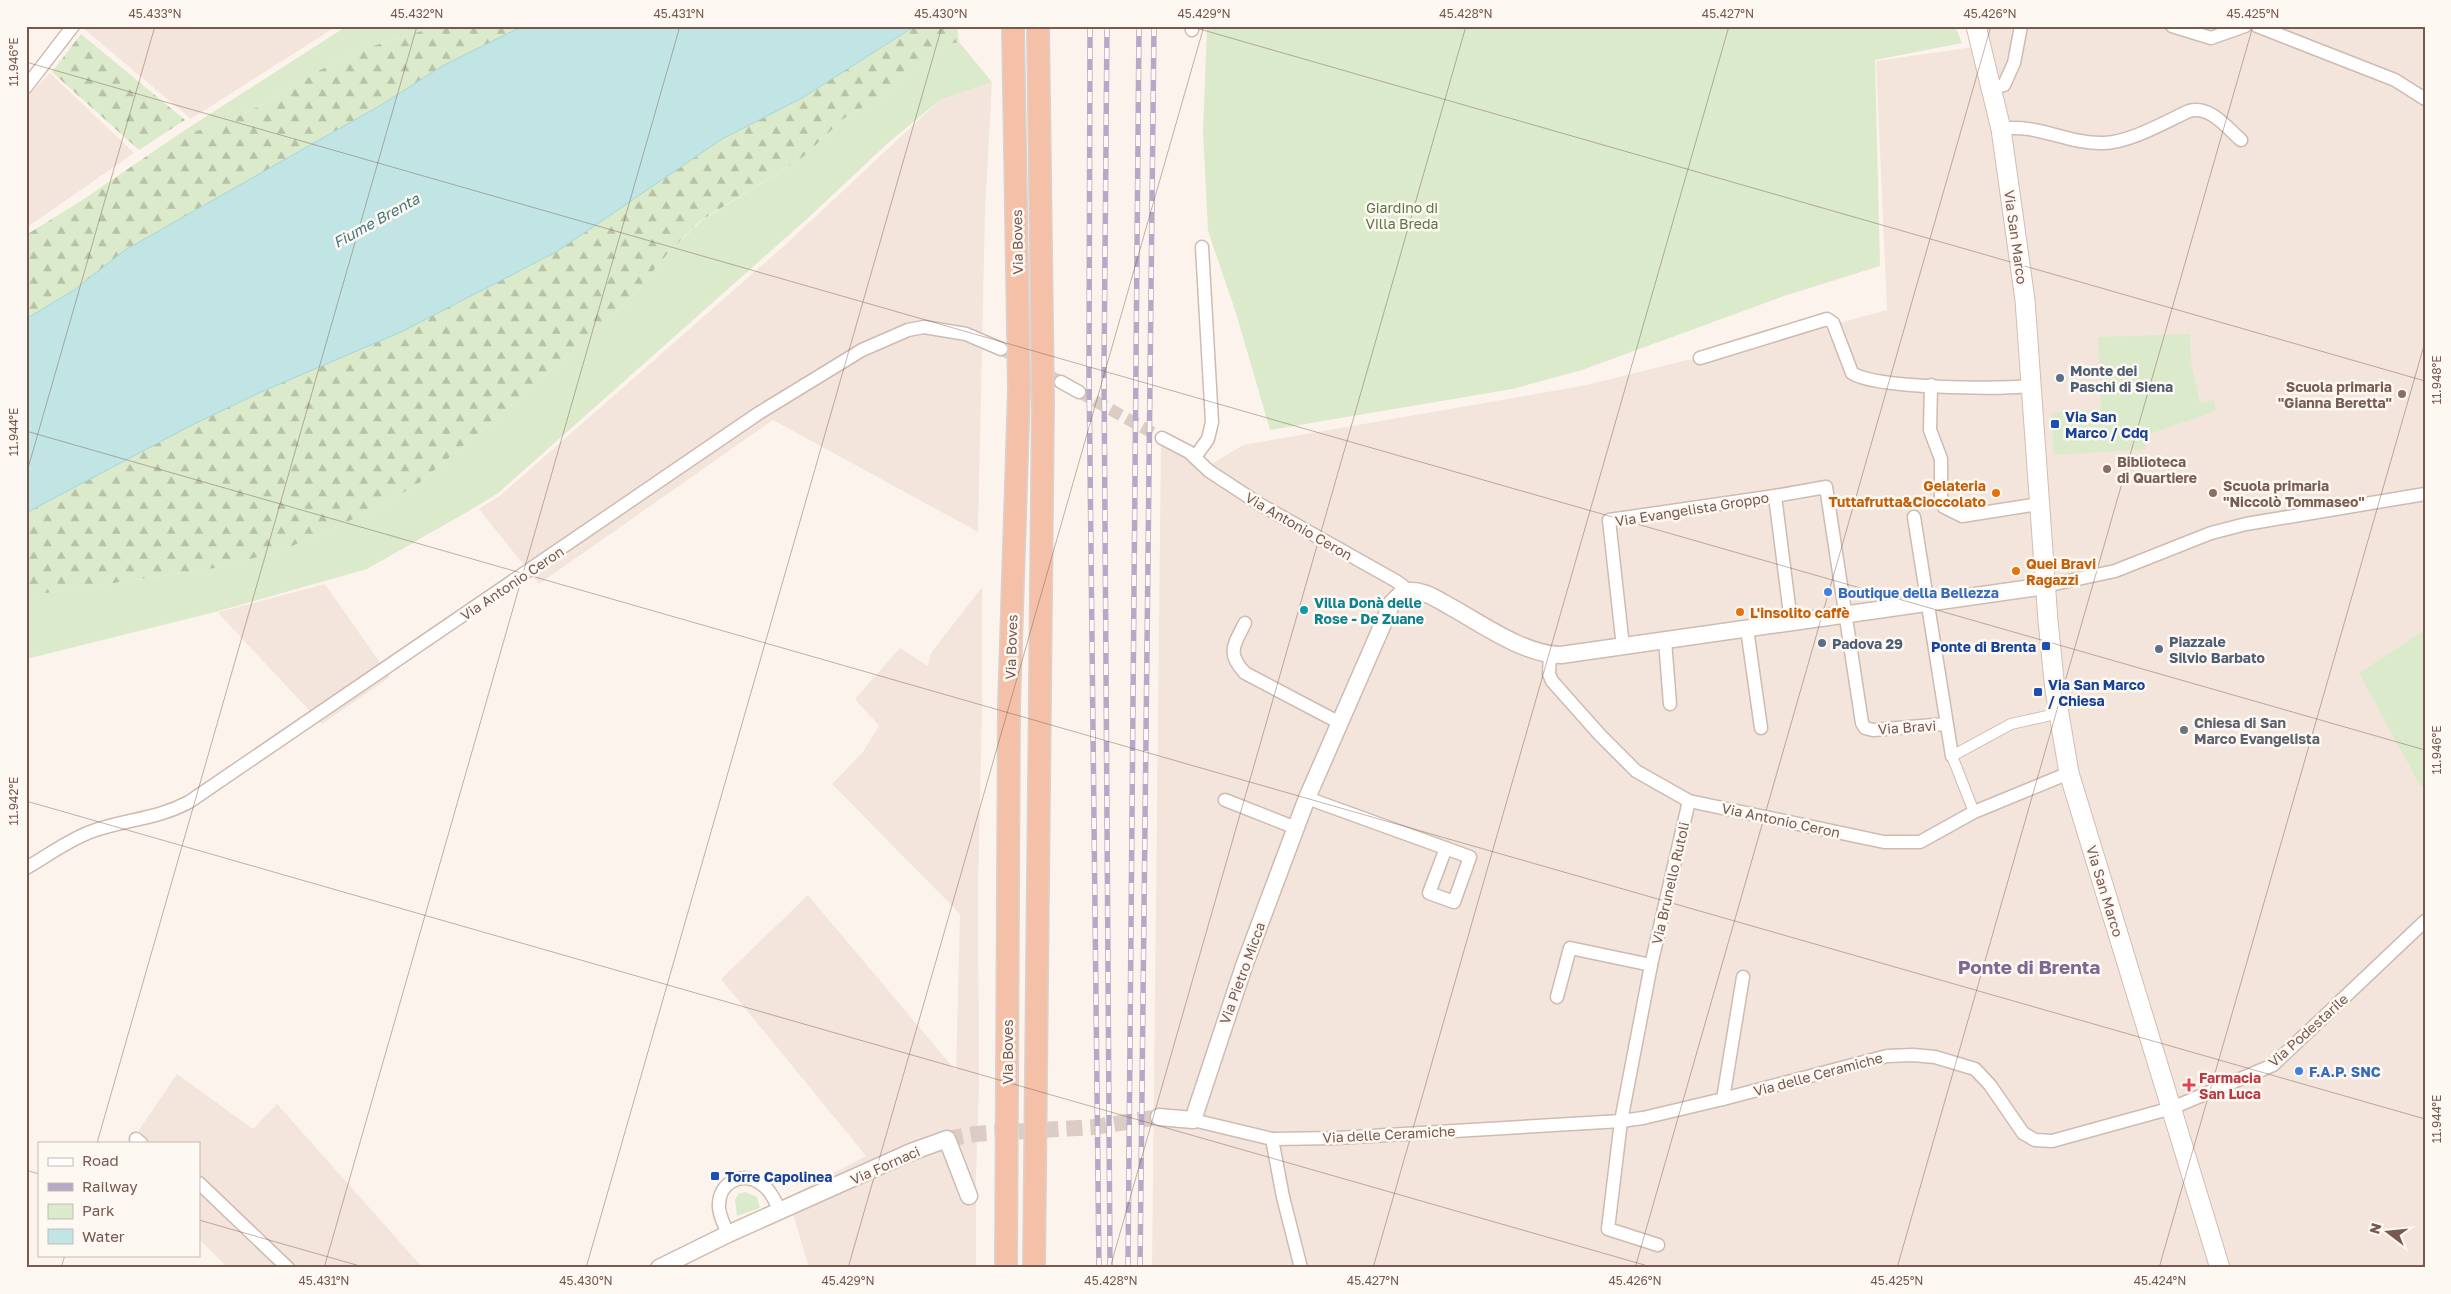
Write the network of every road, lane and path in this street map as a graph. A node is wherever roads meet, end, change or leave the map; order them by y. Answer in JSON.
{"nodes":[{"id":1,"x":73,"y":26,"type":"edge"},
{"id":2,"x":1013,"y":26,"type":"edge"},
{"id":3,"x":1038,"y":26,"type":"edge"},
{"id":4,"x":1976,"y":26,"type":"edge"},
{"id":5,"x":2021,"y":26,"type":"edge"},
{"id":6,"x":2172,"y":26,"type":"edge"},
{"id":7,"x":2245,"y":26,"type":"edge"},
{"id":8,"x":2257,"y":26,"type":"edge"},
{"id":9,"x":26,"y":87,"type":"edge"},
{"id":10,"x":1992,"y":88,"type":"junction"},
{"id":11,"x":2425,"y":99,"type":"edge"},
{"id":12,"x":2001,"y":129,"type":"junction"},
{"id":13,"x":2241,"y":140,"type":"dead end"},
{"id":14,"x":1202,"y":247,"type":"dead end"},
{"id":15,"x":1001,"y":349,"type":"tunnel mouth"},
{"id":16,"x":1702,"y":355,"type":"dead end"},
{"id":17,"x":1061,"y":382,"type":"tunnel mouth"},
{"id":18,"x":1931,"y":385,"type":"junction"},
{"id":19,"x":2031,"y":386,"type":"junction"},
{"id":20,"x":1079,"y":392,"type":"tunnel mouth"},
{"id":21,"x":1162,"y":438,"type":"tunnel mouth"},
{"id":22,"x":1195,"y":457,"type":"junction"},
{"id":23,"x":2425,"y":494,"type":"edge"},
{"id":24,"x":1775,"y":496,"type":"junction"},
{"id":25,"x":2039,"y":504,"type":"junction"},
{"id":26,"x":1914,"y":517,"type":"dead end"},
{"id":27,"x":2045,"y":586,"type":"junction"},
{"id":28,"x":1404,"y":591,"type":"junction"},
{"id":29,"x":1928,"y":602,"type":"junction"},
{"id":30,"x":1845,"y":613,"type":"junction"},
{"id":31,"x":1791,"y":622,"type":"junction"},
{"id":32,"x":1245,"y":623,"type":"dead end"},
{"id":33,"x":1747,"y":629,"type":"junction"},
{"id":34,"x":1665,"y":641,"type":"junction"},
{"id":35,"x":1623,"y":647,"type":"junction"},
{"id":36,"x":1550,"y":655,"type":"junction"},
{"id":37,"x":1670,"y":704,"type":"dead end"},
{"id":38,"x":2047,"y":716,"type":"dead end"},
{"id":39,"x":1340,"y":723,"type":"junction"},
{"id":40,"x":1946,"y":724,"type":"junction"},
{"id":41,"x":1761,"y":728,"type":"dead end"},
{"id":42,"x":1952,"y":756,"type":"junction"},
{"id":43,"x":2069,"y":773,"type":"junction"},
{"id":44,"x":1308,"y":798,"type":"junction"},
{"id":45,"x":1225,"y":800,"type":"dead end"},
{"id":46,"x":1689,"y":801,"type":"junction"},
{"id":47,"x":1974,"y":812,"type":"junction"},
{"id":48,"x":1296,"y":828,"type":"junction"},
{"id":49,"x":1446,"y":848,"type":"dead end"},
{"id":50,"x":26,"y":868,"type":"edge"},
{"id":51,"x":2425,"y":921,"type":"edge"},
{"id":52,"x":1651,"y":965,"type":"junction"},
{"id":53,"x":1743,"y":977,"type":"dead end"},
{"id":54,"x":1557,"y":996,"type":"dead end"},
{"id":55,"x":1723,"y":1099,"type":"junction"},
{"id":56,"x":2172,"y":1108,"type":"junction"},
{"id":57,"x":1159,"y":1116,"type":"tunnel mouth"},
{"id":58,"x":1193,"y":1120,"type":"junction"},
{"id":59,"x":1621,"y":1121,"type":"junction"},
{"id":60,"x":1272,"y":1139,"type":"junction"},
{"id":61,"x":200,"y":1184,"type":"edge"},
{"id":62,"x":969,"y":1196,"type":"dead end"},
{"id":63,"x":780,"y":1211,"type":"junction"},
{"id":64,"x":728,"y":1234,"type":"junction"},
{"id":65,"x":1658,"y":1245,"type":"dead end"},
{"id":66,"x":288,"y":1268,"type":"edge"},
{"id":67,"x":659,"y":1268,"type":"edge"},
{"id":68,"x":1006,"y":1268,"type":"edge"},
{"id":69,"x":1034,"y":1268,"type":"edge"},
{"id":70,"x":1301,"y":1268,"type":"edge"},
{"id":71,"x":2220,"y":1268,"type":"edge"}],
"edges":[{"from":1,"to":9,"type":"street"},
{"from":2,"to":68,"type":"highway","name":"Via Boves"},
{"from":3,"to":69,"type":"highway","name":"Via Boves"},
{"from":4,"to":10,"type":"main road","name":"Via San Marco"},
{"from":5,"to":10,"type":"street"},
{"from":6,"to":7,"type":"street"},
{"from":8,"to":11,"type":"street"},
{"from":10,"to":12,"type":"main road","name":"Via San Marco"},
{"from":12,"to":13,"type":"street"},
{"from":12,"to":19,"type":"main road","name":"Via San Marco"},
{"from":14,"to":22,"type":"street"},
{"from":15,"to":50,"type":"street","name":"Via Antonio Ceron"},
{"from":16,"to":18,"type":"street"},
{"from":17,"to":20,"type":"street"},
{"from":18,"to":19,"type":"street"},
{"from":18,"to":25,"type":"street"},
{"from":19,"to":25,"type":"main road","name":"Via San Marco"},
{"from":21,"to":22,"type":"street","name":"Via Antonio Ceron"},
{"from":22,"to":28,"type":"street","name":"Via Antonio Ceron"},
{"from":23,"to":27,"type":"street"},
{"from":24,"to":30,"type":"street","name":"Via Bravi"},
{"from":24,"to":31,"type":"street","name":"Via Evangelista Groppo"},
{"from":24,"to":35,"type":"street","name":"Via Evangelista Groppo"},
{"from":25,"to":27,"type":"main road","name":"Via San Marco"},
{"from":26,"to":29,"type":"street","name":"Via Bravi"},
{"from":27,"to":29,"type":"street"},
{"from":27,"to":43,"type":"main road","name":"Via San Marco"},
{"from":28,"to":36,"type":"street"},
{"from":28,"to":39,"type":"street","name":"Via Pietro Micca"},
{"from":29,"to":30,"type":"street"},
{"from":29,"to":40,"type":"street","name":"Via Bravi"},
{"from":30,"to":31,"type":"street"},
{"from":30,"to":40,"type":"street","name":"Via Bravi"},
{"from":31,"to":33,"type":"street"},
{"from":32,"to":39,"type":"street"},
{"from":33,"to":34,"type":"street"},
{"from":33,"to":41,"type":"street"},
{"from":34,"to":35,"type":"street"},
{"from":34,"to":37,"type":"street"},
{"from":35,"to":36,"type":"street"},
{"from":36,"to":46,"type":"street","name":"Via Antonio Ceron"},
{"from":38,"to":42,"type":"street"},
{"from":39,"to":44,"type":"street","name":"Via Pietro Micca"},
{"from":40,"to":42,"type":"street","name":"Via Bravi"},
{"from":42,"to":47,"type":"street"},
{"from":43,"to":47,"type":"street","name":"Via Antonio Ceron"},
{"from":43,"to":56,"type":"main road","name":"Via San Marco"},
{"from":44,"to":48,"type":"street","name":"Via Pietro Micca"},
{"from":44,"to":49,"type":"street"},
{"from":45,"to":48,"type":"street"},
{"from":46,"to":47,"type":"street","name":"Via Antonio Ceron"},
{"from":46,"to":52,"type":"street","name":"Via Brunello Rutoli"},
{"from":48,"to":58,"type":"street","name":"Via Pietro Micca"},
{"from":51,"to":56,"type":"street","name":"Via Podestarile"},
{"from":52,"to":54,"type":"street"},
{"from":52,"to":59,"type":"street","name":"Via Brunello Rutoli"},
{"from":53,"to":55,"type":"street"},
{"from":55,"to":56,"type":"street","name":"Via delle Ceramiche"},
{"from":55,"to":59,"type":"street","name":"Via delle Ceramiche"},
{"from":56,"to":71,"type":"main road","name":"Via San Marco"},
{"from":57,"to":58,"type":"street","name":"Via delle Ceramiche"},
{"from":58,"to":60,"type":"street","name":"Via delle Ceramiche"},
{"from":59,"to":60,"type":"street","name":"Via delle Ceramiche"},
{"from":59,"to":65,"type":"street"},
{"from":60,"to":70,"type":"street"},
{"from":61,"to":66,"type":"street"},
{"from":62,"to":63,"type":"street","name":"Via Fornaci"},
{"from":63,"to":64,"type":"street","name":"Via Fornaci"},
{"from":63,"to":64,"type":"street"},
{"from":64,"to":67,"type":"street","name":"Via Fornaci"}]}
